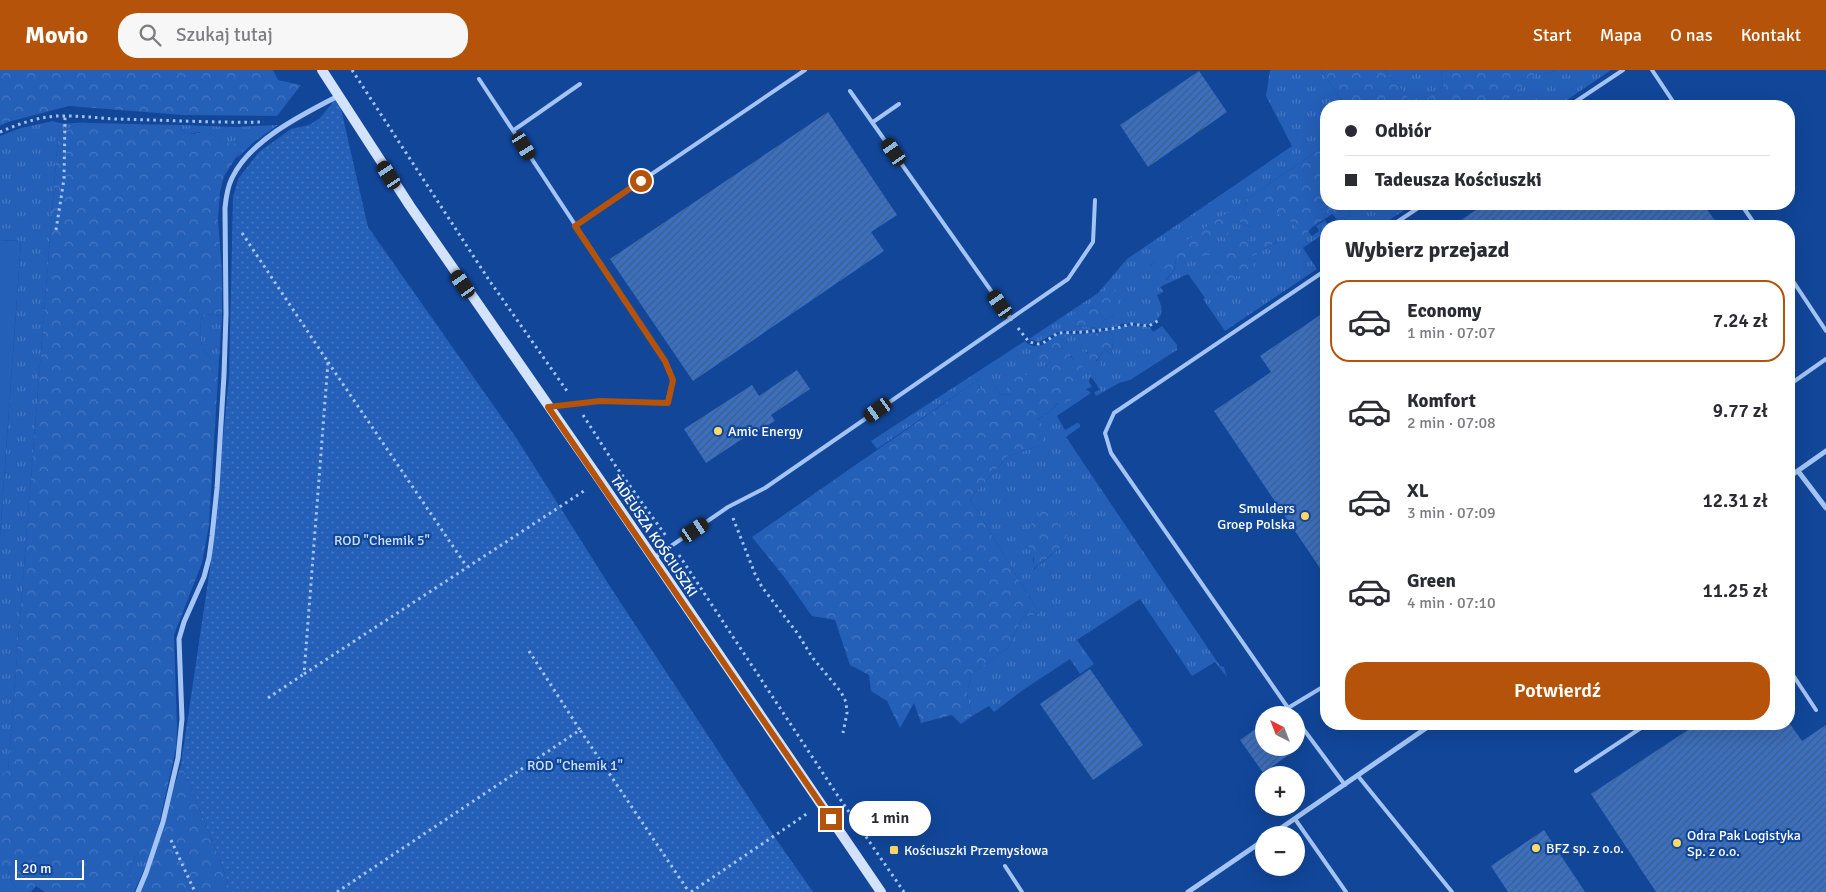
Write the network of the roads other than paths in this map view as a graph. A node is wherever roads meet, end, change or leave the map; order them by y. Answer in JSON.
{"nodes":[{"id":1,"x":322,"y":70,"type":"edge"},
{"id":2,"x":805,"y":70,"type":"edge"},
{"id":3,"x":1623,"y":70,"type":"edge"},
{"id":4,"x":1652,"y":70,"type":"edge"},
{"id":5,"x":479,"y":79,"type":"dead end"},
{"id":6,"x":580,"y":84,"type":"dead end"},
{"id":7,"x":850,"y":91,"type":"dead end"},
{"id":8,"x":338,"y":96,"type":"junction"},
{"id":9,"x":1578,"y":100,"type":"edge"},
{"id":10,"x":1672,"y":100,"type":"edge"},
{"id":11,"x":899,"y":104,"type":"dead end"},
{"id":12,"x":873,"y":122,"type":"junction"},
{"id":13,"x":514,"y":130,"type":"junction"},
{"id":14,"x":1095,"y":200,"type":"dead end"},
{"id":15,"x":1415,"y":210,"type":"edge"},
{"id":16,"x":1400,"y":220,"type":"edge"},
{"id":17,"x":575,"y":226,"type":"junction"},
{"id":18,"x":1320,"y":274,"type":"edge"},
{"id":19,"x":1795,"y":284,"type":"edge"},
{"id":20,"x":1011,"y":319,"type":"junction"},
{"id":21,"x":1826,"y":331,"type":"edge"},
{"id":22,"x":1826,"y":360,"type":"edge"},
{"id":23,"x":1795,"y":381,"type":"edge"},
{"id":24,"x":548,"y":407,"type":"junction"},
{"id":25,"x":1826,"y":451,"type":"edge"},
{"id":26,"x":1798,"y":470,"type":"junction"},
{"id":27,"x":1795,"y":472,"type":"edge"},
{"id":28,"x":1826,"y":508,"type":"edge"},
{"id":29,"x":653,"y":559,"type":"junction"},
{"id":30,"x":1795,"y":678,"type":"edge"},
{"id":31,"x":1320,"y":689,"type":"edge"},
{"id":32,"x":1287,"y":706,"type":"edge"},
{"id":33,"x":1291,"y":706,"type":"edge"},
{"id":34,"x":1816,"y":710,"type":"dead end"},
{"id":35,"x":1423,"y":730,"type":"edge"},
{"id":36,"x":1638,"y":730,"type":"edge"},
{"id":37,"x":1305,"y":731,"type":"edge"},
{"id":38,"x":1576,"y":771,"type":"dead end"},
{"id":39,"x":1358,"y":776,"type":"junction"},
{"id":40,"x":1345,"y":785,"type":"junction"},
{"id":41,"x":1295,"y":819,"type":"junction"},
{"id":42,"x":1284,"y":826,"type":"edge"},
{"id":43,"x":1255,"y":846,"type":"edge"},
{"id":44,"x":1005,"y":866,"type":"dead end"},
{"id":45,"x":138,"y":892,"type":"edge"},
{"id":46,"x":880,"y":892,"type":"edge"},
{"id":47,"x":1022,"y":892,"type":"edge"},
{"id":48,"x":1188,"y":892,"type":"edge"},
{"id":49,"x":1346,"y":892,"type":"edge"},
{"id":50,"x":1452,"y":892,"type":"edge"}],
"edges":[{"from":1,"to":8,"type":"main road","name":"TADEUSZA KOŚCIUSZKI"},
{"from":2,"to":17,"type":"lane"},
{"from":3,"to":9,"type":"lane"},
{"from":4,"to":10,"type":"lane"},
{"from":5,"to":13,"type":"lane"},
{"from":6,"to":13,"type":"lane"},
{"from":7,"to":12,"type":"lane"},
{"from":8,"to":24,"type":"main road","name":"TADEUSZA KOŚCIUSZKI"},
{"from":8,"to":45,"type":"street"},
{"from":11,"to":12,"type":"lane"},
{"from":12,"to":20,"type":"lane"},
{"from":13,"to":17,"type":"lane"},
{"from":14,"to":20,"type":"lane"},
{"from":15,"to":16,"type":"lane"},
{"from":17,"to":24,"type":"lane"},
{"from":18,"to":32,"type":"lane"},
{"from":19,"to":21,"type":"lane"},
{"from":20,"to":29,"type":"lane"},
{"from":22,"to":23,"type":"lane"},
{"from":24,"to":29,"type":"main road","name":"TADEUSZA KOŚCIUSZKI"},
{"from":25,"to":26,"type":"street"},
{"from":26,"to":27,"type":"street"},
{"from":26,"to":28,"type":"street"},
{"from":29,"to":46,"type":"main road","name":"TADEUSZA KOŚCIUSZKI"},
{"from":30,"to":34,"type":"lane"},
{"from":31,"to":33,"type":"lane"},
{"from":35,"to":39,"type":"street"},
{"from":36,"to":38,"type":"lane"},
{"from":37,"to":40,"type":"lane"},
{"from":39,"to":40,"type":"street"},
{"from":39,"to":50,"type":"lane"},
{"from":40,"to":41,"type":"street"},
{"from":41,"to":42,"type":"street"},
{"from":41,"to":49,"type":"lane"},
{"from":43,"to":48,"type":"street"},
{"from":44,"to":47,"type":"lane"}]}
